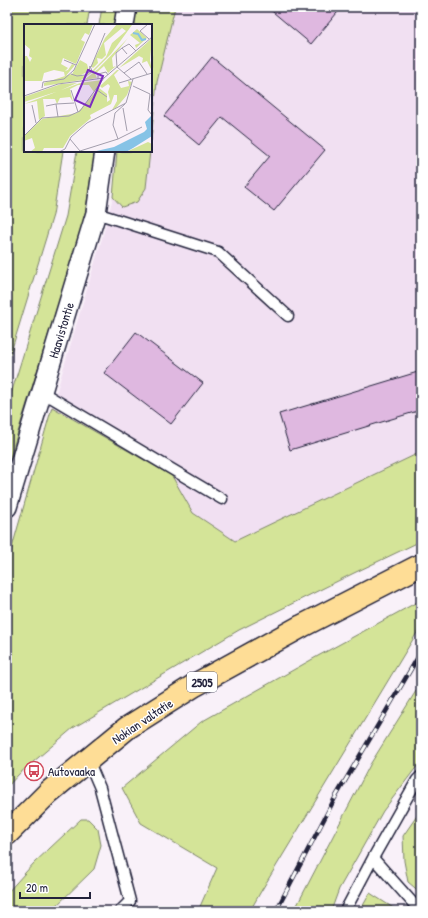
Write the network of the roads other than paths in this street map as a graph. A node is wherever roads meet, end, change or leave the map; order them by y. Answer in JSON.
{"nodes":[{"id":1,"x":127,"y":7,"type":"edge"},
{"id":2,"x":124,"y":24,"type":"edge"},
{"id":3,"x":106,"y":152,"type":"edge"},
{"id":4,"x":96,"y":212,"type":"junction"},
{"id":5,"x":288,"y":316,"type":"dead end"},
{"id":6,"x":42,"y":392,"type":"junction"},
{"id":7,"x":222,"y":499,"type":"dead end"},
{"id":8,"x":7,"y":504,"type":"edge"},
{"id":9,"x":421,"y":565,"type":"edge"},
{"id":10,"x":88,"y":760,"type":"junction"},
{"id":11,"x":421,"y":776,"type":"edge"},
{"id":12,"x":7,"y":834,"type":"edge"},
{"id":13,"x":373,"y":858,"type":"junction"},
{"id":14,"x":120,"y":911,"type":"edge"},
{"id":15,"x":344,"y":911,"type":"edge"},
{"id":16,"x":420,"y":911,"type":"edge"}],
"edges":[{"from":1,"to":2,"type":"street"},
{"from":3,"to":4,"type":"street","name":"Haavistontie"},
{"from":4,"to":5,"type":"lane"},
{"from":4,"to":6,"type":"street","name":"Haavistontie"},
{"from":6,"to":7,"type":"lane"},
{"from":6,"to":8,"type":"street","name":"Haavistontie"},
{"from":9,"to":10,"type":"main road","name":"Nokian valtatie","number":"2505"},
{"from":10,"to":12,"type":"main road","name":"Nokian valtatie","number":"2505"},
{"from":10,"to":14,"type":"lane"},
{"from":11,"to":13,"type":"lane"},
{"from":13,"to":15,"type":"lane"},
{"from":13,"to":16,"type":"lane"}]}
